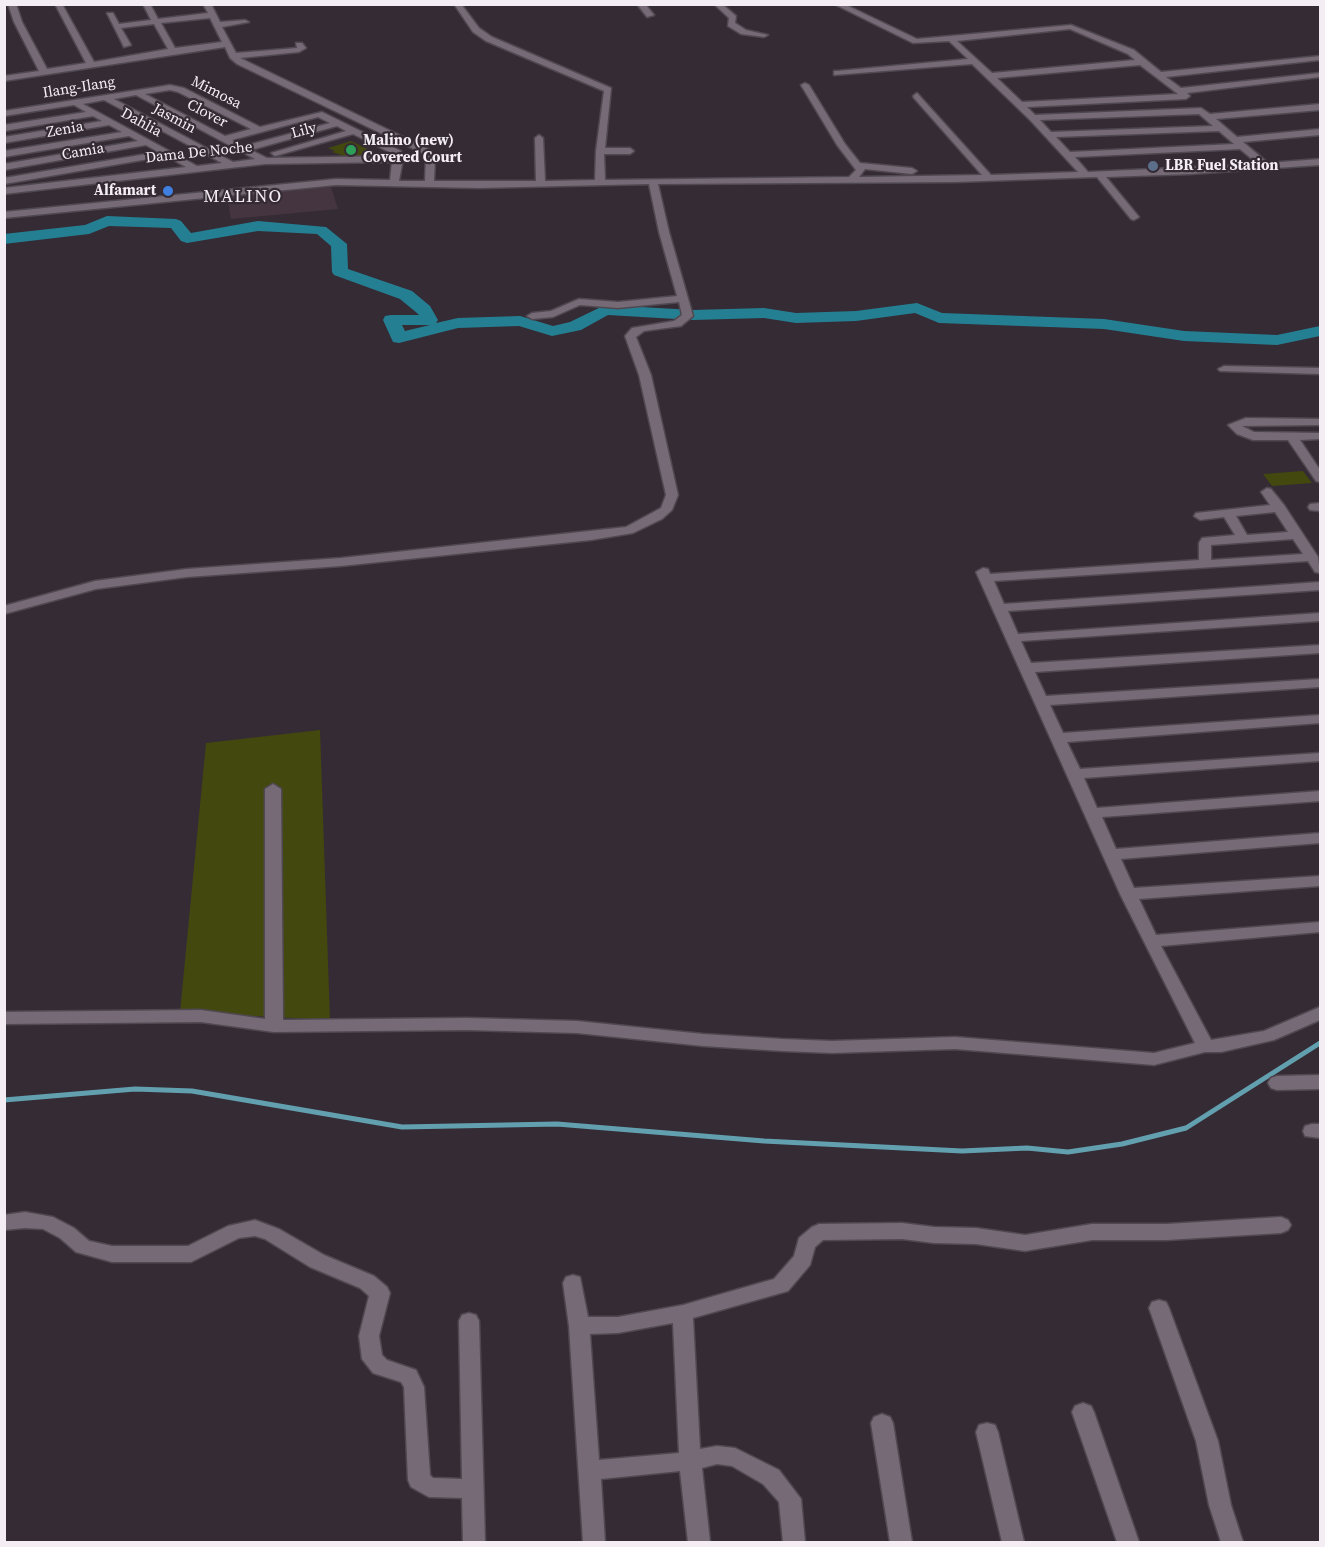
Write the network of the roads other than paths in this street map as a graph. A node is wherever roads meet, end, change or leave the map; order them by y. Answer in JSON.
{"nodes":[{"id":1,"x":12,"y":4,"type":"edge"},
{"id":2,"x":58,"y":4,"type":"edge"},
{"id":3,"x":146,"y":4,"type":"edge"},
{"id":4,"x":207,"y":4,"type":"edge"},
{"id":5,"x":457,"y":4,"type":"edge"},
{"id":6,"x":640,"y":4,"type":"edge"},
{"id":7,"x":717,"y":4,"type":"edge"},
{"id":8,"x":837,"y":4,"type":"edge"},
{"id":9,"x":110,"y":15,"type":"dead end"},
{"id":10,"x":213,"y":15,"type":"junction"},
{"id":11,"x":650,"y":15,"type":"dead end"},
{"id":12,"x":156,"y":22,"type":"junction"},
{"id":13,"x":245,"y":22,"type":"dead end"},
{"id":14,"x":218,"y":25,"type":"junction"},
{"id":15,"x":118,"y":26,"type":"junction"},
{"id":16,"x":980,"y":28,"type":"dead end"},
{"id":17,"x":764,"y":35,"type":"dead end"},
{"id":18,"x":990,"y":35,"type":"junction"},
{"id":19,"x":951,"y":39,"type":"junction"},
{"id":20,"x":229,"y":44,"type":"junction"},
{"id":21,"x":127,"y":45,"type":"dead end"},
{"id":22,"x":299,"y":45,"type":"dead end"},
{"id":23,"x":960,"y":47,"type":"junction"},
{"id":24,"x":173,"y":51,"type":"junction"},
{"id":25,"x":922,"y":51,"type":"dead end"},
{"id":26,"x":233,"y":56,"type":"junction"},
{"id":27,"x":1320,"y":58,"type":"edge"},
{"id":28,"x":976,"y":61,"type":"junction"},
{"id":29,"x":1142,"y":62,"type":"junction"},
{"id":30,"x":91,"y":64,"type":"junction"},
{"id":31,"x":44,"y":72,"type":"junction"},
{"id":32,"x":837,"y":73,"type":"dead end"},
{"id":33,"x":1160,"y":75,"type":"junction"},
{"id":34,"x":1320,"y":75,"type":"edge"},
{"id":35,"x":990,"y":76,"type":"junction"},
{"id":36,"x":4,"y":79,"type":"edge"},
{"id":37,"x":806,"y":85,"type":"dead end"},
{"id":38,"x":158,"y":88,"type":"joint"},
{"id":39,"x":1181,"y":91,"type":"junction"},
{"id":40,"x":136,"y":92,"type":"junction"},
{"id":41,"x":917,"y":96,"type":"dead end"},
{"id":42,"x":104,"y":97,"type":"junction"},
{"id":43,"x":1011,"y":97,"type":"junction"},
{"id":44,"x":1128,"y":99,"type":"junction"},
{"id":45,"x":74,"y":102,"type":"junction"},
{"id":46,"x":1020,"y":105,"type":"junction"},
{"id":47,"x":1320,"y":106,"type":"edge"},
{"id":48,"x":94,"y":112,"type":"junction"},
{"id":49,"x":4,"y":114,"type":"edge"},
{"id":50,"x":1209,"y":117,"type":"junction"},
{"id":51,"x":1033,"y":118,"type":"junction"},
{"id":52,"x":111,"y":122,"type":"junction"},
{"id":53,"x":338,"y":123,"type":"junction"},
{"id":54,"x":4,"y":128,"type":"edge"},
{"id":55,"x":1220,"y":128,"type":"junction"},
{"id":56,"x":259,"y":130,"type":"junction"},
{"id":57,"x":356,"y":131,"type":"junction"},
{"id":58,"x":1320,"y":132,"type":"edge"},
{"id":59,"x":130,"y":133,"type":"junction"},
{"id":60,"x":1050,"y":135,"type":"junction"},
{"id":61,"x":539,"y":138,"type":"dead end"},
{"id":62,"x":225,"y":139,"type":"junction"},
{"id":63,"x":4,"y":140,"type":"edge"},
{"id":64,"x":147,"y":142,"type":"junction"},
{"id":65,"x":1239,"y":143,"type":"junction"},
{"id":66,"x":243,"y":149,"type":"junction"},
{"id":67,"x":600,"y":151,"type":"junction"},
{"id":68,"x":630,"y":151,"type":"dead end"},
{"id":69,"x":167,"y":153,"type":"junction"},
{"id":70,"x":4,"y":154,"type":"edge"},
{"id":71,"x":1069,"y":155,"type":"junction"},
{"id":72,"x":262,"y":159,"type":"junction"},
{"id":73,"x":398,"y":159,"type":"junction"},
{"id":74,"x":1320,"y":163,"type":"edge"},
{"id":75,"x":230,"y":164,"type":"junction"},
{"id":76,"x":1266,"y":166,"type":"junction"},
{"id":77,"x":4,"y":167,"type":"edge"},
{"id":78,"x":196,"y":168,"type":"junction"},
{"id":79,"x":860,"y":168,"type":"junction"},
{"id":80,"x":1085,"y":174,"type":"junction"},
{"id":81,"x":1099,"y":174,"type":"junction"},
{"id":82,"x":988,"y":177,"type":"junction"},
{"id":83,"x":927,"y":179,"type":"junction"},
{"id":84,"x":851,"y":180,"type":"junction"},
{"id":85,"x":872,"y":180,"type":"junction"},
{"id":86,"x":653,"y":181,"type":"junction"},
{"id":87,"x":4,"y":182,"type":"edge"},
{"id":88,"x":600,"y":182,"type":"junction"},
{"id":89,"x":394,"y":184,"type":"junction"},
{"id":90,"x":541,"y":184,"type":"junction"},
{"id":91,"x":429,"y":185,"type":"junction"},
{"id":92,"x":5,"y":191,"type":"edge"},
{"id":93,"x":4,"y":215,"type":"edge"},
{"id":94,"x":1134,"y":217,"type":"dead end"},
{"id":95,"x":683,"y":298,"type":"junction"},
{"id":96,"x":532,"y":316,"type":"dead end"},
{"id":97,"x":1224,"y":369,"type":"dead end"},
{"id":98,"x":1320,"y":370,"type":"edge"},
{"id":99,"x":1320,"y":423,"type":"edge"},
{"id":100,"x":1292,"y":436,"type":"junction"},
{"id":101,"x":1320,"y":436,"type":"edge"},
{"id":102,"x":1314,"y":459,"type":"edge"},
{"id":103,"x":1320,"y":478,"type":"edge"},
{"id":104,"x":1267,"y":492,"type":"dead end"},
{"id":105,"x":1280,"y":508,"type":"junction"},
{"id":106,"x":1227,"y":512,"type":"junction"},
{"id":107,"x":1200,"y":516,"type":"dead end"},
{"id":108,"x":1298,"y":535,"type":"junction"},
{"id":109,"x":1243,"y":538,"type":"junction"},
{"id":110,"x":1312,"y":557,"type":"junction"},
{"id":111,"x":1205,"y":564,"type":"junction"},
{"id":112,"x":1320,"y":569,"type":"edge"},
{"id":113,"x":1320,"y":586,"type":"edge"},
{"id":114,"x":999,"y":608,"type":"junction"},
{"id":115,"x":4,"y":610,"type":"edge"},
{"id":116,"x":1320,"y":617,"type":"edge"},
{"id":117,"x":1012,"y":638,"type":"junction"},
{"id":118,"x":1320,"y":649,"type":"edge"},
{"id":119,"x":1026,"y":668,"type":"junction"},
{"id":120,"x":1320,"y":682,"type":"edge"},
{"id":121,"x":1041,"y":701,"type":"junction"},
{"id":122,"x":1320,"y":719,"type":"edge"},
{"id":123,"x":1058,"y":738,"type":"junction"},
{"id":124,"x":1320,"y":757,"type":"edge"},
{"id":125,"x":1074,"y":774,"type":"junction"},
{"id":126,"x":273,"y":789,"type":"dead end"},
{"id":127,"x":1320,"y":796,"type":"edge"},
{"id":128,"x":1092,"y":813,"type":"junction"},
{"id":129,"x":1320,"y":838,"type":"edge"},
{"id":130,"x":1110,"y":855,"type":"junction"},
{"id":131,"x":1320,"y":881,"type":"edge"},
{"id":132,"x":1128,"y":894,"type":"junction"},
{"id":133,"x":1320,"y":927,"type":"edge"},
{"id":134,"x":1150,"y":941,"type":"junction"},
{"id":135,"x":1320,"y":1013,"type":"edge"},
{"id":136,"x":4,"y":1017,"type":"edge"},
{"id":137,"x":274,"y":1026,"type":"junction"},
{"id":138,"x":1204,"y":1046,"type":"junction"},
{"id":139,"x":1320,"y":1082,"type":"edge"},
{"id":140,"x":1277,"y":1083,"type":"dead end"},
{"id":141,"x":4,"y":1223,"type":"edge"},
{"id":142,"x":1281,"y":1225,"type":"dead end"},
{"id":143,"x":573,"y":1283,"type":"dead end"},
{"id":144,"x":1159,"y":1308,"type":"dead end"},
{"id":145,"x":683,"y":1313,"type":"junction"},
{"id":146,"x":469,"y":1321,"type":"dead end"},
{"id":147,"x":579,"y":1326,"type":"junction"},
{"id":148,"x":1083,"y":1412,"type":"dead end"},
{"id":149,"x":882,"y":1423,"type":"dead end"},
{"id":150,"x":987,"y":1432,"type":"dead end"},
{"id":151,"x":690,"y":1461,"type":"junction"},
{"id":152,"x":589,"y":1471,"type":"junction"},
{"id":153,"x":473,"y":1490,"type":"junction"},
{"id":154,"x":474,"y":1542,"type":"edge"},
{"id":155,"x":594,"y":1542,"type":"edge"},
{"id":156,"x":699,"y":1542,"type":"edge"},
{"id":157,"x":794,"y":1542,"type":"edge"},
{"id":158,"x":901,"y":1542,"type":"edge"},
{"id":159,"x":1013,"y":1542,"type":"edge"},
{"id":160,"x":1128,"y":1542,"type":"edge"},
{"id":161,"x":1232,"y":1542,"type":"edge"}],
"edges":[{"from":1,"to":31,"type":"street"},
{"from":2,"to":30,"type":"street"},
{"from":3,"to":12,"type":"street"},
{"from":4,"to":10,"type":"street"},
{"from":5,"to":67,"type":"street"},
{"from":6,"to":11,"type":"street"},
{"from":7,"to":17,"type":"street"},
{"from":8,"to":19,"type":"street"},
{"from":9,"to":15,"type":"street"},
{"from":10,"to":12,"type":"street"},
{"from":10,"to":14,"type":"street"},
{"from":12,"to":15,"type":"street"},
{"from":12,"to":24,"type":"street"},
{"from":13,"to":14,"type":"street"},
{"from":14,"to":20,"type":"street"},
{"from":15,"to":21,"type":"street"},
{"from":16,"to":18,"type":"street"},
{"from":18,"to":19,"type":"street"},
{"from":18,"to":29,"type":"street"},
{"from":19,"to":23,"type":"street"},
{"from":20,"to":24,"type":"street"},
{"from":20,"to":26,"type":"street"},
{"from":22,"to":26,"type":"street"},
{"from":23,"to":25,"type":"street"},
{"from":23,"to":28,"type":"street"},
{"from":24,"to":30,"type":"street"},
{"from":26,"to":91,"type":"street"},
{"from":27,"to":33,"type":"street"},
{"from":28,"to":32,"type":"street"},
{"from":28,"to":35,"type":"street"},
{"from":29,"to":33,"type":"street"},
{"from":29,"to":35,"type":"street"},
{"from":30,"to":31,"type":"street"},
{"from":31,"to":36,"type":"street"},
{"from":33,"to":39,"type":"street"},
{"from":34,"to":39,"type":"street"},
{"from":35,"to":43,"type":"street"},
{"from":37,"to":79,"type":"street"},
{"from":38,"to":40,"type":"street","name":"Ilang-Ilang"},
{"from":38,"to":56,"type":"street","name":"Mimosa"},
{"from":39,"to":44,"type":"street"},
{"from":40,"to":42,"type":"street","name":"Ilang-Ilang"},
{"from":40,"to":62,"type":"street","name":"Clover"},
{"from":41,"to":82,"type":"street"},
{"from":42,"to":45,"type":"street","name":"Ilang-Ilang"},
{"from":42,"to":75,"type":"street","name":"Jasmin"},
{"from":43,"to":44,"type":"street"},
{"from":43,"to":46,"type":"street"},
{"from":44,"to":46,"type":"street"},
{"from":45,"to":48,"type":"street","name":"Dahlia"},
{"from":45,"to":49,"type":"street","name":"Ilang-Ilang"},
{"from":46,"to":51,"type":"street"},
{"from":47,"to":50,"type":"street"},
{"from":48,"to":52,"type":"street","name":"Dahlia"},
{"from":48,"to":54,"type":"street"},
{"from":50,"to":51,"type":"street"},
{"from":50,"to":55,"type":"street"},
{"from":51,"to":60,"type":"street"},
{"from":52,"to":59,"type":"street","name":"Dahlia"},
{"from":52,"to":63,"type":"street"},
{"from":53,"to":56,"type":"street"},
{"from":53,"to":57,"type":"street"},
{"from":53,"to":66,"type":"street"},
{"from":55,"to":60,"type":"street"},
{"from":55,"to":65,"type":"street"},
{"from":56,"to":62,"type":"street"},
{"from":57,"to":72,"type":"street","name":"Lily"},
{"from":57,"to":73,"type":"street"},
{"from":58,"to":65,"type":"street"},
{"from":59,"to":64,"type":"street","name":"Dahlia"},
{"from":59,"to":70,"type":"street","name":"Zenia"},
{"from":60,"to":71,"type":"street"},
{"from":61,"to":90,"type":"street"},
{"from":62,"to":66,"type":"street","name":"Clover"},
{"from":64,"to":69,"type":"street","name":"Dahlia"},
{"from":64,"to":77,"type":"street"},
{"from":65,"to":71,"type":"street"},
{"from":65,"to":76,"type":"street"},
{"from":66,"to":72,"type":"street","name":"Clover"},
{"from":67,"to":68,"type":"street"},
{"from":67,"to":88,"type":"street"},
{"from":69,"to":78,"type":"street","name":"Dahlia"},
{"from":69,"to":87,"type":"street","name":"Camia"},
{"from":71,"to":80,"type":"street"},
{"from":72,"to":73,"type":"street","name":"Dama De Noche"},
{"from":72,"to":75,"type":"street","name":"Dama De Noche"},
{"from":73,"to":89,"type":"street"},
{"from":74,"to":76,"type":"street"},
{"from":75,"to":78,"type":"street","name":"Dama De Noche"},
{"from":76,"to":81,"type":"street"},
{"from":78,"to":92,"type":"street","name":"Dama De Noche"},
{"from":79,"to":83,"type":"street"},
{"from":79,"to":84,"type":"street"},
{"from":79,"to":85,"type":"street"},
{"from":80,"to":81,"type":"street"},
{"from":80,"to":82,"type":"street"},
{"from":81,"to":94,"type":"street"},
{"from":82,"to":83,"type":"street"},
{"from":83,"to":85,"type":"street"},
{"from":84,"to":85,"type":"street"},
{"from":84,"to":86,"type":"street"},
{"from":86,"to":88,"type":"street"},
{"from":86,"to":95,"type":"street"},
{"from":88,"to":90,"type":"street"},
{"from":89,"to":91,"type":"street"},
{"from":89,"to":93,"type":"street"},
{"from":90,"to":91,"type":"street"},
{"from":95,"to":96,"type":"street"},
{"from":95,"to":115,"type":"street"},
{"from":97,"to":98,"type":"street"},
{"from":99,"to":100,"type":"street"},
{"from":100,"to":101,"type":"street"},
{"from":100,"to":102,"type":"street"},
{"from":102,"to":103,"type":"street"},
{"from":104,"to":105,"type":"street"},
{"from":105,"to":106,"type":"street"},
{"from":105,"to":108,"type":"street"},
{"from":106,"to":107,"type":"street"},
{"from":106,"to":109,"type":"street"},
{"from":108,"to":109,"type":"street"},
{"from":108,"to":110,"type":"street"},
{"from":109,"to":111,"type":"street"},
{"from":110,"to":111,"type":"street"},
{"from":110,"to":112,"type":"street"},
{"from":111,"to":114,"type":"street"},
{"from":113,"to":114,"type":"street"},
{"from":114,"to":117,"type":"street"},
{"from":116,"to":117,"type":"street"},
{"from":117,"to":119,"type":"street"},
{"from":118,"to":119,"type":"street"},
{"from":119,"to":121,"type":"street"},
{"from":120,"to":121,"type":"street"},
{"from":121,"to":123,"type":"street"},
{"from":122,"to":123,"type":"street"},
{"from":123,"to":125,"type":"street"},
{"from":124,"to":125,"type":"street"},
{"from":125,"to":128,"type":"street"},
{"from":126,"to":137,"type":"street"},
{"from":127,"to":128,"type":"street"},
{"from":128,"to":130,"type":"street"},
{"from":129,"to":130,"type":"street"},
{"from":130,"to":132,"type":"street"},
{"from":131,"to":132,"type":"street"},
{"from":132,"to":134,"type":"street"},
{"from":133,"to":134,"type":"street"},
{"from":134,"to":138,"type":"street"},
{"from":135,"to":138,"type":"street"},
{"from":136,"to":137,"type":"street"},
{"from":137,"to":138,"type":"street"},
{"from":139,"to":140,"type":"street"},
{"from":141,"to":153,"type":"street"},
{"from":142,"to":145,"type":"street"},
{"from":143,"to":147,"type":"street"},
{"from":144,"to":161,"type":"street"},
{"from":145,"to":147,"type":"street"},
{"from":145,"to":151,"type":"street"},
{"from":146,"to":153,"type":"street"},
{"from":147,"to":152,"type":"street"},
{"from":148,"to":160,"type":"street"},
{"from":149,"to":158,"type":"street"},
{"from":150,"to":159,"type":"street"},
{"from":151,"to":152,"type":"street"},
{"from":151,"to":156,"type":"street"},
{"from":151,"to":157,"type":"street"},
{"from":152,"to":155,"type":"street"},
{"from":153,"to":154,"type":"street"}]}
